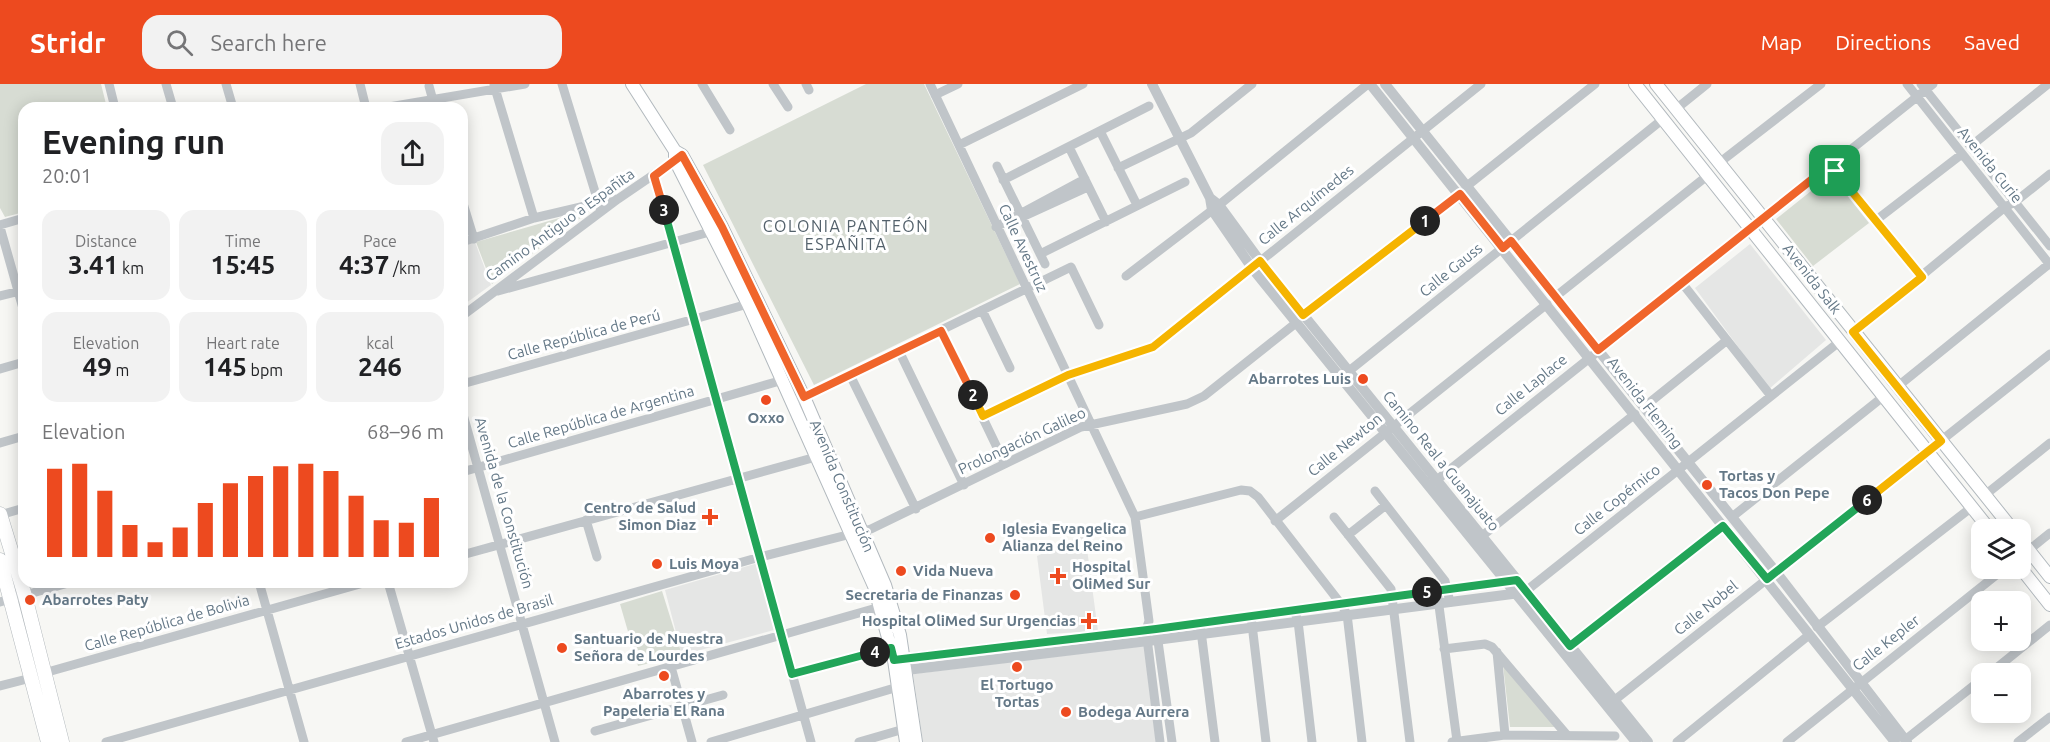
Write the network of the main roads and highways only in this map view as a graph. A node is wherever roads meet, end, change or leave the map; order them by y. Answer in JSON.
{"nodes":[{"id":1,"x":632,"y":84,"type":"edge"},
{"id":2,"x":1635,"y":84,"type":"edge"},
{"id":3,"x":1656,"y":84,"type":"edge"},
{"id":4,"x":678,"y":155,"type":"junction"},
{"id":5,"x":798,"y":400,"type":"junction"},
{"id":6,"x":0,"y":515,"type":"edge"},
{"id":7,"x":1981,"y":519,"type":"edge"},
{"id":8,"x":2004,"y":519,"type":"edge"},
{"id":9,"x":856,"y":533,"type":"junction"},
{"id":10,"x":2031,"y":553,"type":"edge"},
{"id":11,"x":0,"y":560,"type":"edge"},
{"id":12,"x":18,"y":573,"type":"edge"},
{"id":13,"x":2050,"y":577,"type":"edge"},
{"id":14,"x":2029,"y":579,"type":"edge"},
{"id":15,"x":23,"y":588,"type":"edge"},
{"id":16,"x":5,"y":601,"type":"edge"},
{"id":17,"x":2050,"y":605,"type":"edge"},
{"id":18,"x":898,"y":661,"type":"junction"},
{"id":19,"x":37,"y":675,"type":"junction"},
{"id":20,"x":48,"y":742,"type":"edge"},
{"id":21,"x":62,"y":742,"type":"edge"},
{"id":22,"x":906,"y":742,"type":"edge"},
{"id":23,"x":916,"y":742,"type":"edge"}],
"edges":[{"from":1,"to":4,"type":"main road","name":"Avenida Constitución"},
{"from":2,"to":7,"type":"main road","name":"Avenida Salk"},
{"from":3,"to":8,"type":"main road","name":"Avenida Salk"},
{"from":4,"to":5,"type":"main road","name":"Avenida Constitución"},
{"from":4,"to":5,"type":"main road","name":"Avenida Constitución"},
{"from":5,"to":9,"type":"main road","name":"Avenida Constitución"},
{"from":5,"to":9,"type":"main road","name":"Avenida Constitución"},
{"from":6,"to":12,"type":"main road"},
{"from":9,"to":18,"type":"main road","name":"Avenida Constitución"},
{"from":9,"to":18,"type":"main road","name":"Avenida Constitución"},
{"from":10,"to":13,"type":"main road"},
{"from":11,"to":16,"type":"main road"},
{"from":14,"to":17,"type":"main road"},
{"from":15,"to":19,"type":"main road"},
{"from":16,"to":19,"type":"main road"},
{"from":18,"to":22,"type":"main road","name":"Avenida Constitución"},
{"from":18,"to":23,"type":"main road","name":"Avenida Constitución"},
{"from":19,"to":20,"type":"main road"},
{"from":19,"to":21,"type":"main road"}]}
